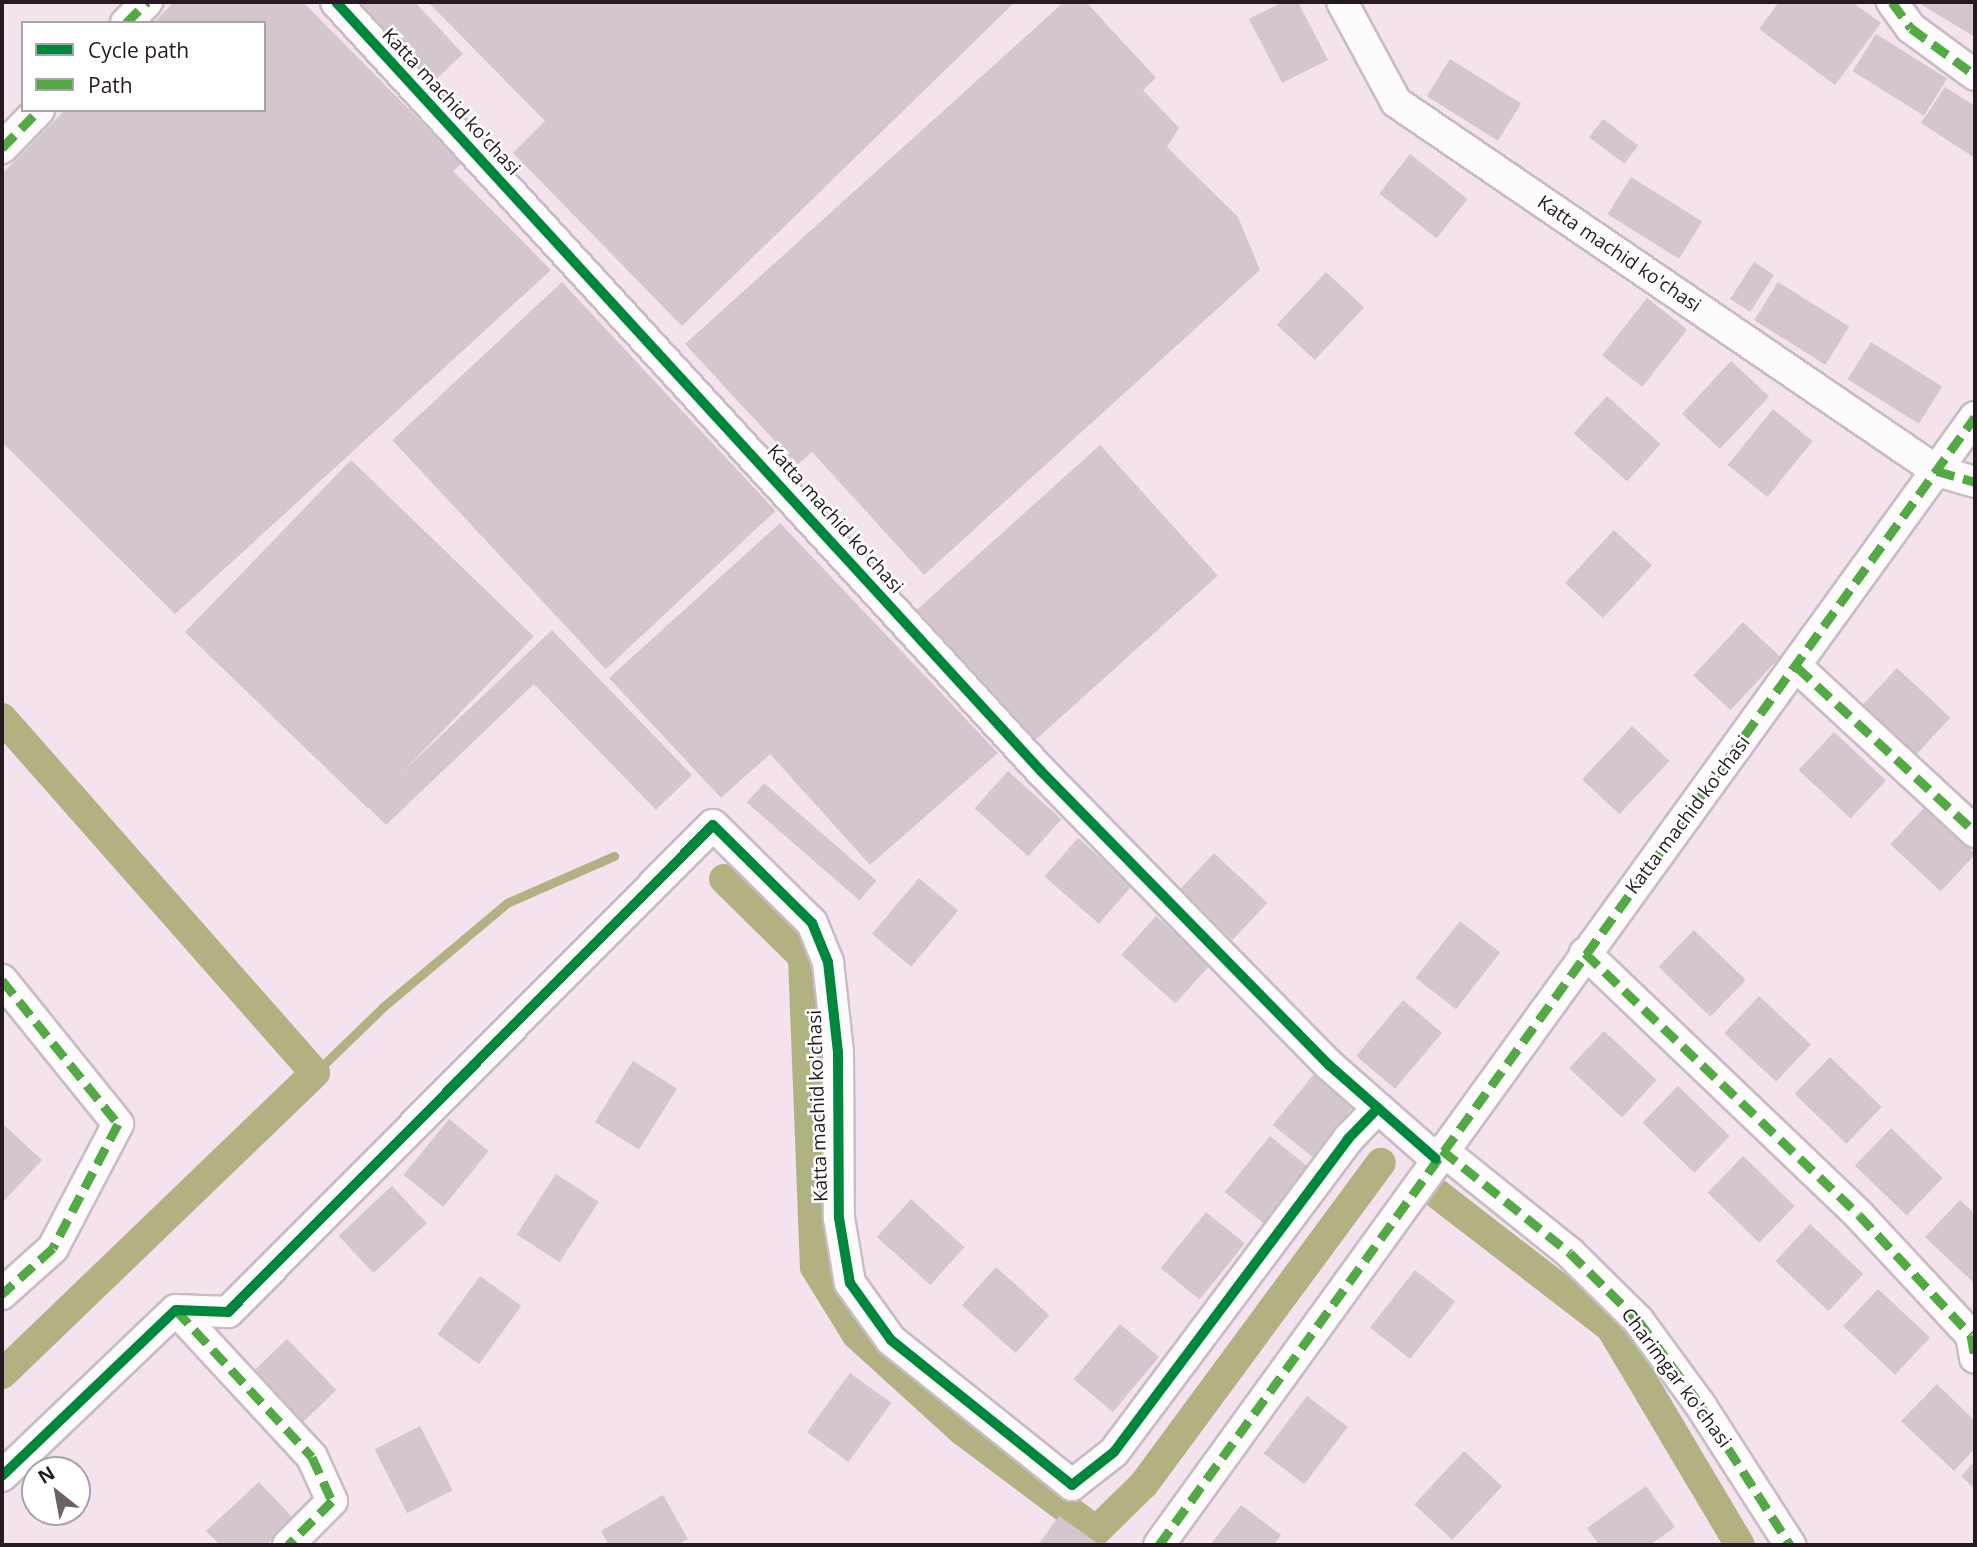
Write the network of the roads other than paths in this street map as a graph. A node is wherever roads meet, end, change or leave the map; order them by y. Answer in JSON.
{"nodes":[{"id":1,"x":147,"y":2,"type":"edge"},
{"id":2,"x":336,"y":2,"type":"edge"},
{"id":3,"x":1342,"y":2,"type":"edge"},
{"id":4,"x":1892,"y":2,"type":"edge"},
{"id":5,"x":128,"y":21,"type":"edge"},
{"id":6,"x":1975,"y":75,"type":"edge"},
{"id":7,"x":37,"y":112,"type":"edge"},
{"id":8,"x":2,"y":148,"type":"edge"},
{"id":9,"x":1975,"y":417,"type":"edge"},
{"id":10,"x":1937,"y":471,"type":"junction"},
{"id":11,"x":1975,"y":482,"type":"edge"},
{"id":12,"x":1797,"y":667,"type":"junction"},
{"id":13,"x":1975,"y":832,"type":"edge"},
{"id":14,"x":1584,"y":953,"type":"junction"},
{"id":15,"x":2,"y":980,"type":"edge"},
{"id":16,"x":1378,"y":1108,"type":"junction"},
{"id":17,"x":1439,"y":1154,"type":"junction"},
{"id":18,"x":2,"y":1294,"type":"edge"},
{"id":19,"x":177,"y":1310,"type":"junction"},
{"id":20,"x":1975,"y":1358,"type":"edge"},
{"id":21,"x":2,"y":1476,"type":"edge"},
{"id":22,"x":288,"y":1545,"type":"edge"},
{"id":23,"x":1159,"y":1545,"type":"edge"},
{"id":24,"x":1790,"y":1545,"type":"edge"}],
"edges":[{"from":1,"to":5,"type":"street"},
{"from":2,"to":16,"type":"street","name":"Katta machid ko'chasi"},
{"from":3,"to":10,"type":"street","name":"Katta machid ko'chasi"},
{"from":4,"to":6,"type":"street"},
{"from":7,"to":8,"type":"street"},
{"from":9,"to":10,"type":"street","name":"Katta machid ko'chasi"},
{"from":10,"to":11,"type":"street","name":"Katta machid ko'chasi"},
{"from":10,"to":12,"type":"street","name":"Katta machid ko'chasi"},
{"from":12,"to":13,"type":"street"},
{"from":12,"to":14,"type":"street","name":"Katta machid ko'chasi"},
{"from":14,"to":17,"type":"street","name":"Katta machid ko'chasi"},
{"from":14,"to":20,"type":"street"},
{"from":15,"to":18,"type":"street"},
{"from":16,"to":17,"type":"street","name":"Katta machid ko'chasi"},
{"from":16,"to":19,"type":"street","name":"Katta machid ko'chasi"},
{"from":17,"to":23,"type":"street","name":"Katta machid ko'chasi"},
{"from":17,"to":24,"type":"street","name":"Charimgar ko'chasi"},
{"from":19,"to":21,"type":"street"},
{"from":19,"to":22,"type":"street"}]}
